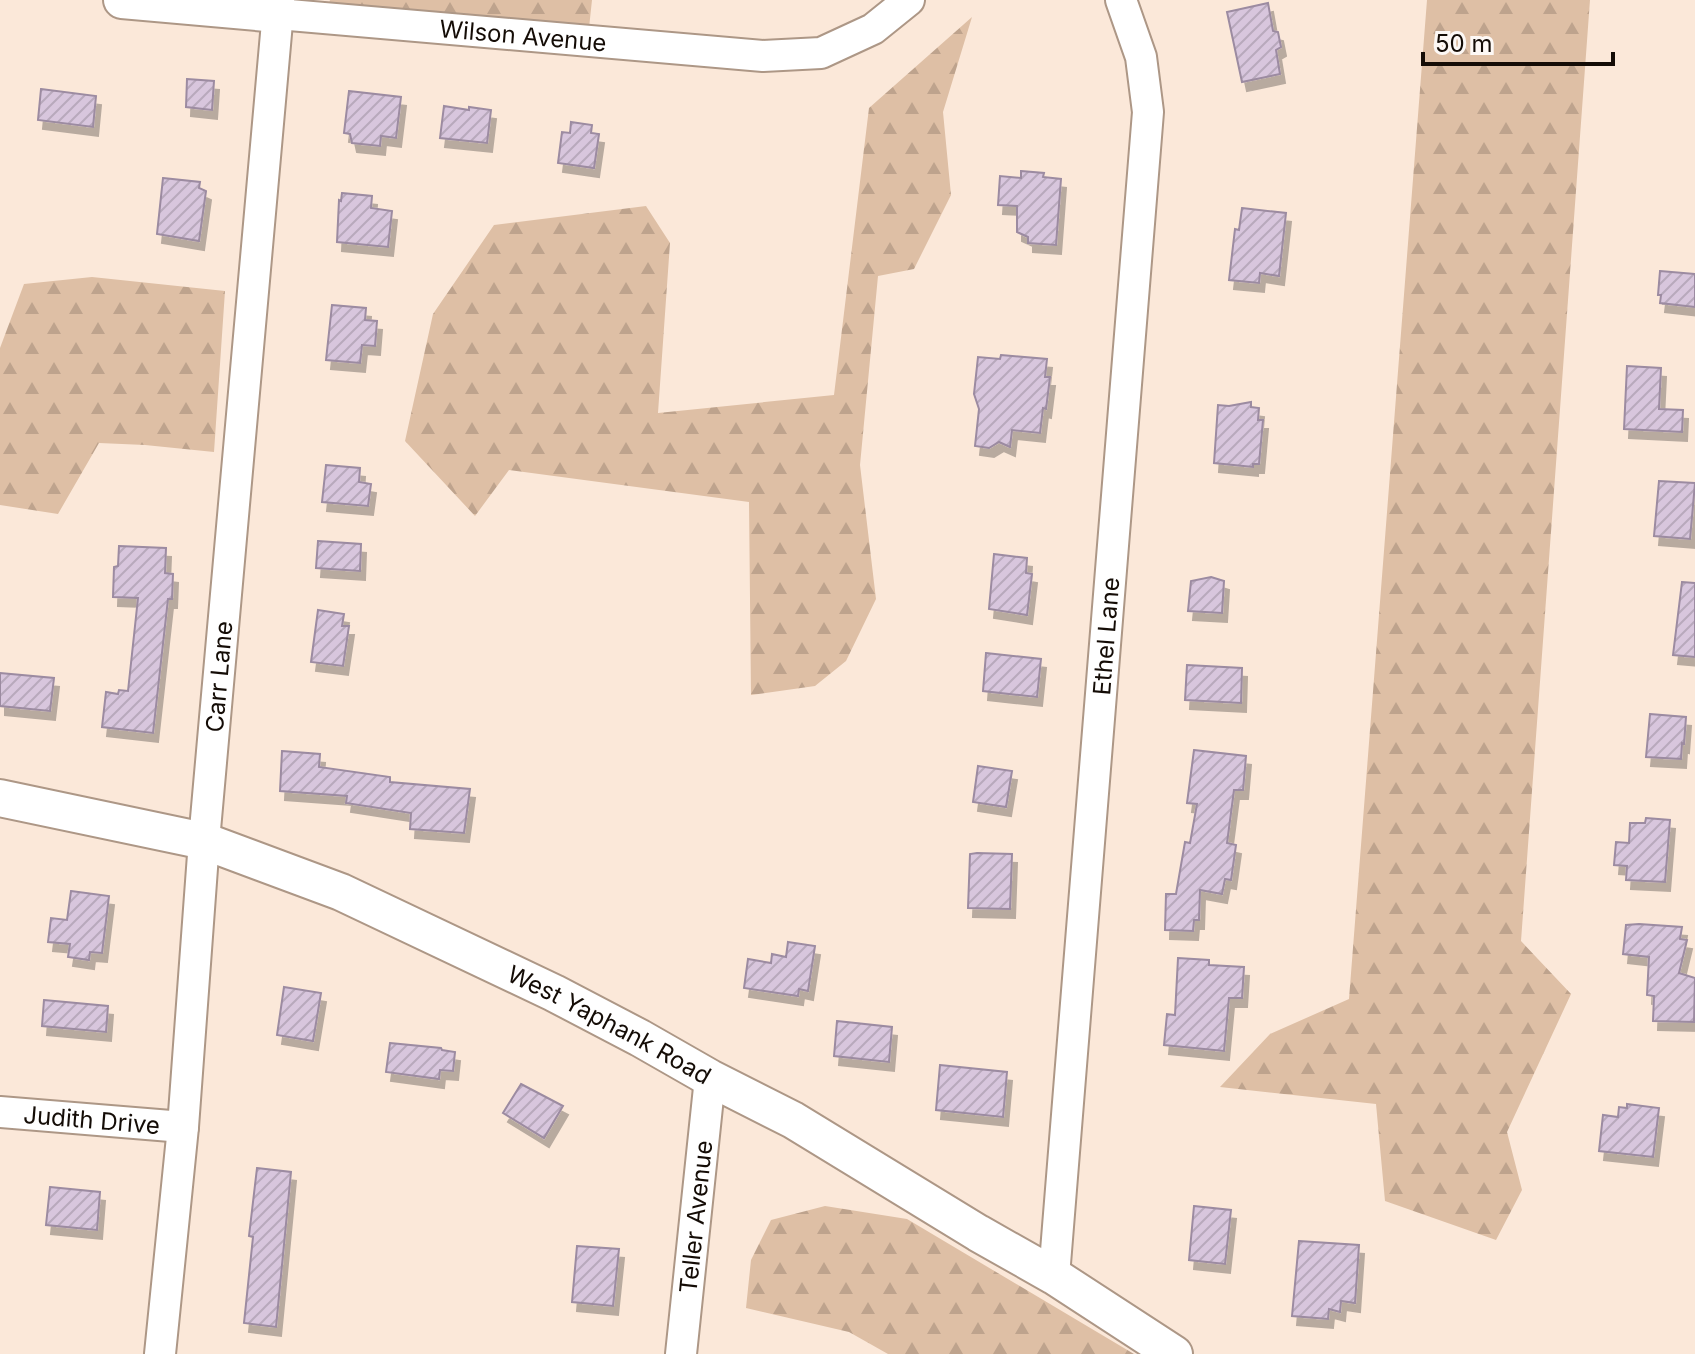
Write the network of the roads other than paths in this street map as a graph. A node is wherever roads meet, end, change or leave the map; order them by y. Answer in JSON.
{"nodes":[{"id":1,"x":122,"y":0,"type":"edge"},
{"id":2,"x":909,"y":0,"type":"edge"},
{"id":3,"x":1121,"y":0,"type":"edge"},
{"id":4,"x":279,"y":7,"type":"edge"},
{"id":5,"x":0,"y":798,"type":"edge"},
{"id":6,"x":204,"y":841,"type":"junction"},
{"id":7,"x":710,"y":1078,"type":"junction"},
{"id":8,"x":0,"y":1112,"type":"edge"},
{"id":9,"x":183,"y":1127,"type":"junction"},
{"id":10,"x":1054,"y":1276,"type":"junction"},
{"id":11,"x":160,"y":1354,"type":"edge"},
{"id":12,"x":681,"y":1354,"type":"edge"},
{"id":13,"x":1174,"y":1354,"type":"edge"}],
"edges":[{"from":1,"to":4,"type":"street","name":"Wilson Avenue"},
{"from":2,"to":4,"type":"street","name":"Wilson Avenue"},
{"from":3,"to":10,"type":"street","name":"Ethel Lane"},
{"from":4,"to":6,"type":"street","name":"Carr Lane"},
{"from":5,"to":6,"type":"street","name":"West Yaphank Road"},
{"from":6,"to":7,"type":"street","name":"West Yaphank Road"},
{"from":6,"to":9,"type":"street","name":"Carr Lane"},
{"from":7,"to":10,"type":"street","name":"West Yaphank Road"},
{"from":7,"to":12,"type":"street","name":"Teller Avenue"},
{"from":8,"to":9,"type":"street","name":"Judith Drive"},
{"from":9,"to":11,"type":"street","name":"Carr Lane"},
{"from":10,"to":13,"type":"street","name":"West Yaphank Road"}]}
